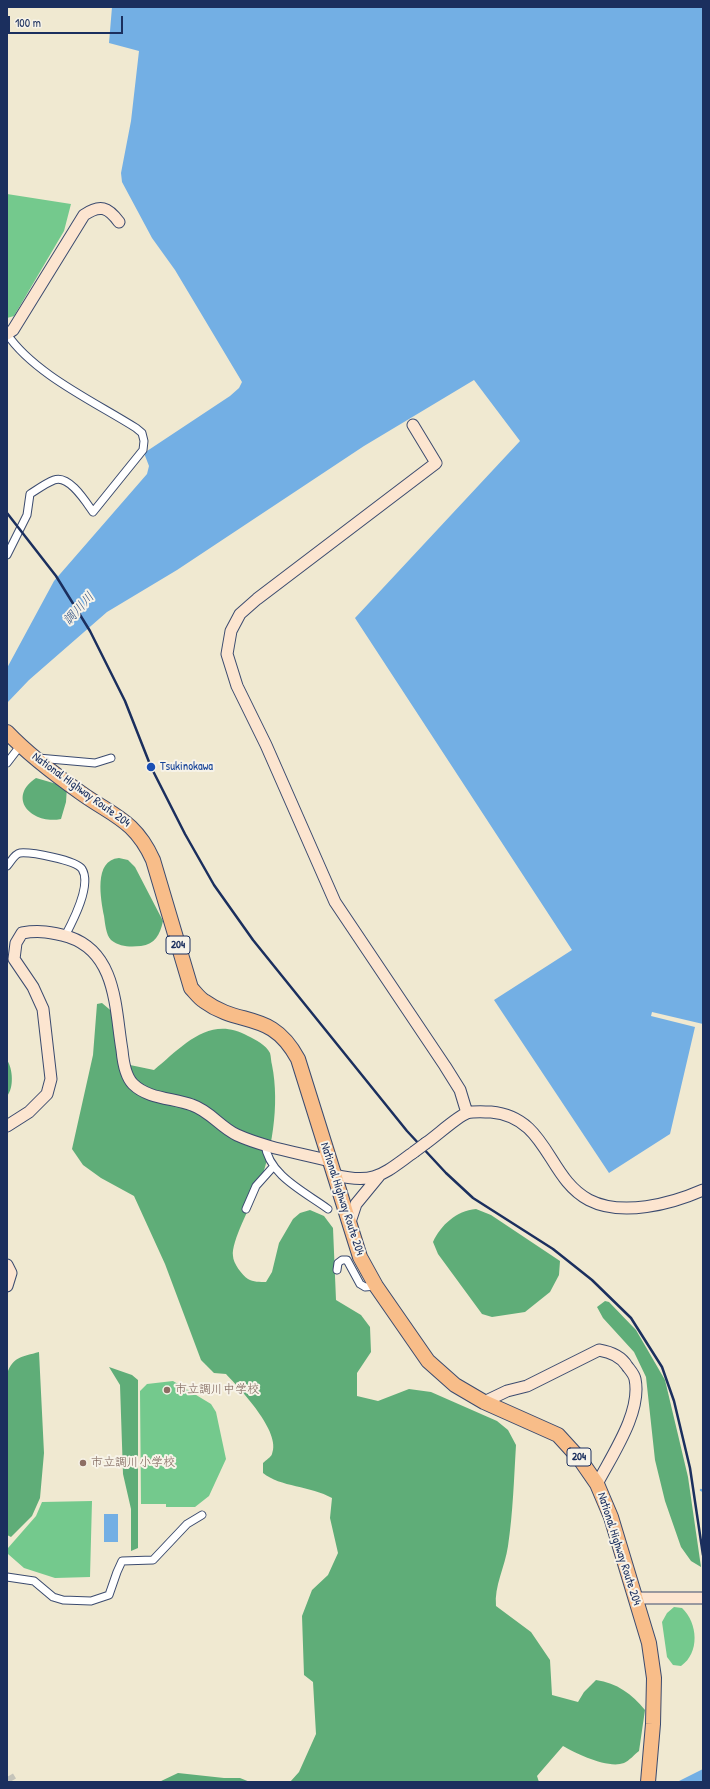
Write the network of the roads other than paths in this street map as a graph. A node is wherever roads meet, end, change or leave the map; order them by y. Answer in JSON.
{"nodes":[{"id":1,"x":119,"y":222,"type":"dead end"},
{"id":2,"x":7,"y":334,"type":"edge"},
{"id":3,"x":413,"y":425,"type":"dead end"},
{"id":4,"x":7,"y":555,"type":"edge"},
{"id":5,"x":7,"y":732,"type":"edge"},
{"id":6,"x":20,"y":746,"type":"junction"},
{"id":7,"x":34,"y":758,"type":"junction"},
{"id":8,"x":111,"y":758,"type":"dead end"},
{"id":9,"x":7,"y":763,"type":"edge"},
{"id":10,"x":7,"y":866,"type":"edge"},
{"id":11,"x":65,"y":936,"type":"junction"},
{"id":12,"x":466,"y":1113,"type":"junction"},
{"id":13,"x":7,"y":1126,"type":"edge"},
{"id":14,"x":265,"y":1144,"type":"junction"},
{"id":15,"x":330,"y":1161,"type":"junction"},
{"id":16,"x":273,"y":1167,"type":"junction"},
{"id":17,"x":335,"y":1175,"type":"junction"},
{"id":18,"x":379,"y":1176,"type":"junction"},
{"id":19,"x":703,"y":1190,"type":"edge"},
{"id":20,"x":246,"y":1209,"type":"dead end"},
{"id":21,"x":328,"y":1209,"type":"dead end"},
{"id":22,"x":349,"y":1225,"type":"junction"},
{"id":23,"x":7,"y":1265,"type":"edge"},
{"id":24,"x":337,"y":1270,"type":"dead end"},
{"id":25,"x":7,"y":1286,"type":"edge"},
{"id":26,"x":376,"y":1286,"type":"junction"},
{"id":27,"x":484,"y":1402,"type":"junction"},
{"id":28,"x":597,"y":1484,"type":"junction"},
{"id":29,"x":202,"y":1515,"type":"dead end"},
{"id":30,"x":7,"y":1577,"type":"edge"},
{"id":31,"x":636,"y":1598,"type":"junction"},
{"id":32,"x":700,"y":1598,"type":"edge"},
{"id":33,"x":647,"y":1781,"type":"edge"}],
"edges":[{"from":1,"to":2,"type":"street"},
{"from":2,"to":4,"type":"street"},
{"from":3,"to":12,"type":"street"},
{"from":5,"to":6,"type":"highway","name":"National Highway Route 204","number":"204"},
{"from":6,"to":7,"type":"highway","name":"National Highway Route 204","number":"204"},
{"from":6,"to":9,"type":"street"},
{"from":7,"to":8,"type":"street"},
{"from":7,"to":15,"type":"highway","name":"National Highway Route 204","number":"204"},
{"from":10,"to":11,"type":"street"},
{"from":11,"to":13,"type":"street"},
{"from":11,"to":14,"type":"street"},
{"from":12,"to":18,"type":"street","bridge":true},
{"from":12,"to":19,"type":"street"},
{"from":14,"to":15,"type":"street"},
{"from":14,"to":16,"type":"street"},
{"from":15,"to":17,"type":"highway","name":"National Highway Route 204","number":"204"},
{"from":16,"to":20,"type":"street"},
{"from":16,"to":21,"type":"street"},
{"from":17,"to":18,"type":"street"},
{"from":17,"to":22,"type":"highway","name":"National Highway Route 204","number":"204"},
{"from":18,"to":22,"type":"street"},
{"from":22,"to":26,"type":"highway","name":"National Highway Route 204","number":"204"},
{"from":23,"to":25,"type":"street"},
{"from":24,"to":26,"type":"street"},
{"from":26,"to":27,"type":"highway","name":"National Highway Route 204","number":"204"},
{"from":27,"to":28,"type":"highway","name":"National Highway Route 204","number":"204"},
{"from":27,"to":28,"type":"street"},
{"from":28,"to":31,"type":"highway","name":"National Highway Route 204","number":"204"},
{"from":29,"to":30,"type":"street"},
{"from":31,"to":32,"type":"street"},
{"from":31,"to":33,"type":"highway","name":"National Highway Route 204","number":"204"}]}
